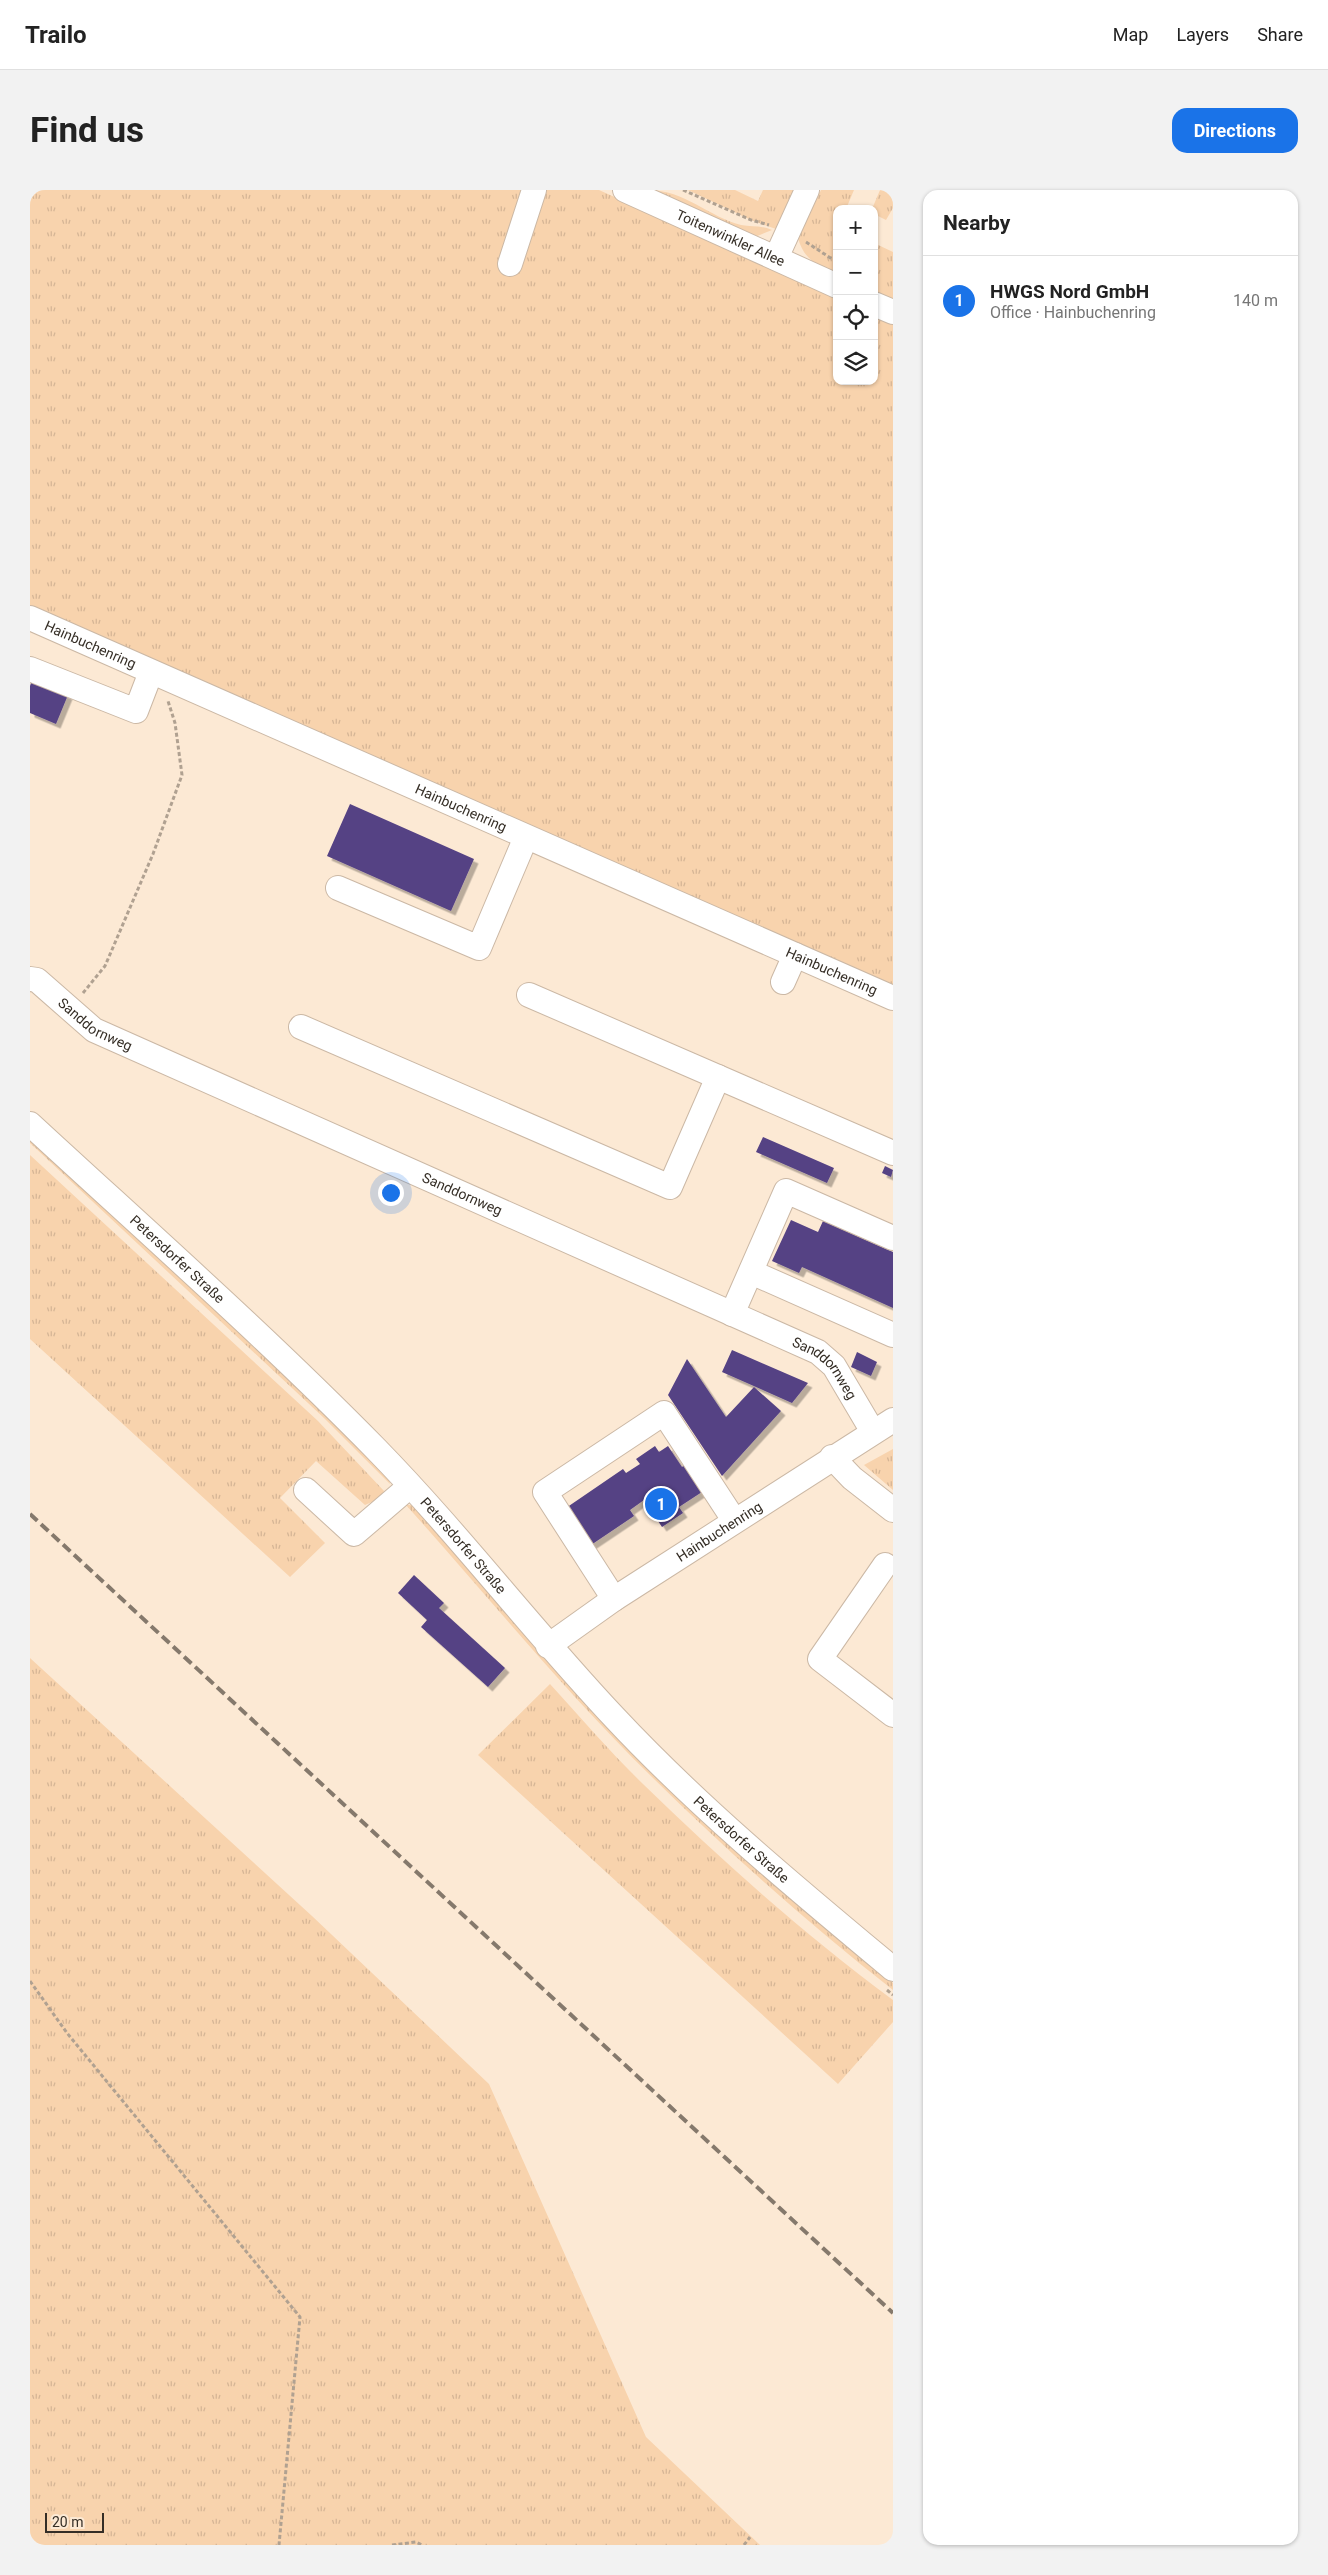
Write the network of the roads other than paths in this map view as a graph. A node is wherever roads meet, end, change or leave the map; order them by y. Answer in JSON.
{"nodes":[{"id":1,"x":534,"y":190,"type":"edge"},
{"id":2,"x":625,"y":190,"type":"edge"},
{"id":3,"x":807,"y":190,"type":"edge"},
{"id":4,"x":776,"y":258,"type":"junction"},
{"id":5,"x":510,"y":264,"type":"dead end"},
{"id":6,"x":833,"y":284,"type":"edge"},
{"id":7,"x":878,"y":306,"type":"edge"},
{"id":8,"x":893,"y":312,"type":"edge"},
{"id":9,"x":30,"y":618,"type":"edge"},
{"id":10,"x":30,"y":669,"type":"edge"},
{"id":11,"x":151,"y":672,"type":"junction"},
{"id":12,"x":526,"y":837,"type":"junction"},
{"id":13,"x":338,"y":888,"type":"dead end"},
{"id":14,"x":795,"y":955,"type":"junction"},
{"id":15,"x":30,"y":979,"type":"edge"},
{"id":16,"x":783,"y":982,"type":"dead end"},
{"id":17,"x":529,"y":995,"type":"dead end"},
{"id":18,"x":893,"y":998,"type":"edge"},
{"id":19,"x":301,"y":1027,"type":"dead end"},
{"id":20,"x":718,"y":1077,"type":"junction"},
{"id":21,"x":30,"y":1124,"type":"edge"},
{"id":22,"x":893,"y":1153,"type":"edge"},
{"id":23,"x":893,"y":1238,"type":"edge"},
{"id":24,"x":751,"y":1272,"type":"junction"},
{"id":25,"x":732,"y":1314,"type":"junction"},
{"id":26,"x":893,"y":1335,"type":"edge"},
{"id":27,"x":893,"y":1420,"type":"edge"},
{"id":28,"x":873,"y":1432,"type":"junction"},
{"id":29,"x":832,"y":1457,"type":"junction"},
{"id":30,"x":410,"y":1486,"type":"junction"},
{"id":31,"x":306,"y":1490,"type":"dead end"},
{"id":32,"x":893,"y":1510,"type":"edge"},
{"id":33,"x":734,"y":1520,"type":"junction"},
{"id":34,"x":890,"y":1563,"type":"edge"},
{"id":35,"x":614,"y":1599,"type":"junction"},
{"id":36,"x":548,"y":1646,"type":"junction"},
{"id":37,"x":893,"y":1715,"type":"edge"},
{"id":38,"x":893,"y":1970,"type":"edge"}],
"edges":[{"from":1,"to":5,"type":"street"},
{"from":2,"to":4,"type":"street","name":"Toitenwinkler Allee"},
{"from":3,"to":4,"type":"street"},
{"from":4,"to":6,"type":"street","name":"Toitenwinkler Allee"},
{"from":7,"to":8,"type":"street"},
{"from":9,"to":11,"type":"street","name":"Hainbuchenring"},
{"from":10,"to":11,"type":"street"},
{"from":11,"to":12,"type":"street","name":"Hainbuchenring"},
{"from":12,"to":13,"type":"street"},
{"from":12,"to":14,"type":"street","name":"Hainbuchenring"},
{"from":14,"to":16,"type":"street"},
{"from":14,"to":18,"type":"street","name":"Hainbuchenring"},
{"from":15,"to":25,"type":"street","name":"Sanddornweg"},
{"from":17,"to":20,"type":"street"},
{"from":19,"to":20,"type":"street"},
{"from":20,"to":22,"type":"street"},
{"from":21,"to":30,"type":"street","name":"Petersdorfer Straße"},
{"from":23,"to":24,"type":"street"},
{"from":24,"to":25,"type":"street"},
{"from":24,"to":26,"type":"street"},
{"from":25,"to":28,"type":"street","name":"Sanddornweg"},
{"from":27,"to":28,"type":"street","name":"Hainbuchenring"},
{"from":28,"to":29,"type":"street","name":"Hainbuchenring"},
{"from":29,"to":32,"type":"street"},
{"from":29,"to":33,"type":"street","name":"Hainbuchenring"},
{"from":30,"to":31,"type":"street"},
{"from":30,"to":36,"type":"street","name":"Petersdorfer Straße"},
{"from":33,"to":35,"type":"street","name":"Hainbuchenring"},
{"from":33,"to":35,"type":"street"},
{"from":34,"to":37,"type":"street"},
{"from":35,"to":36,"type":"street","name":"Hainbuchenring"},
{"from":36,"to":38,"type":"street","name":"Petersdorfer Straße"}]}
